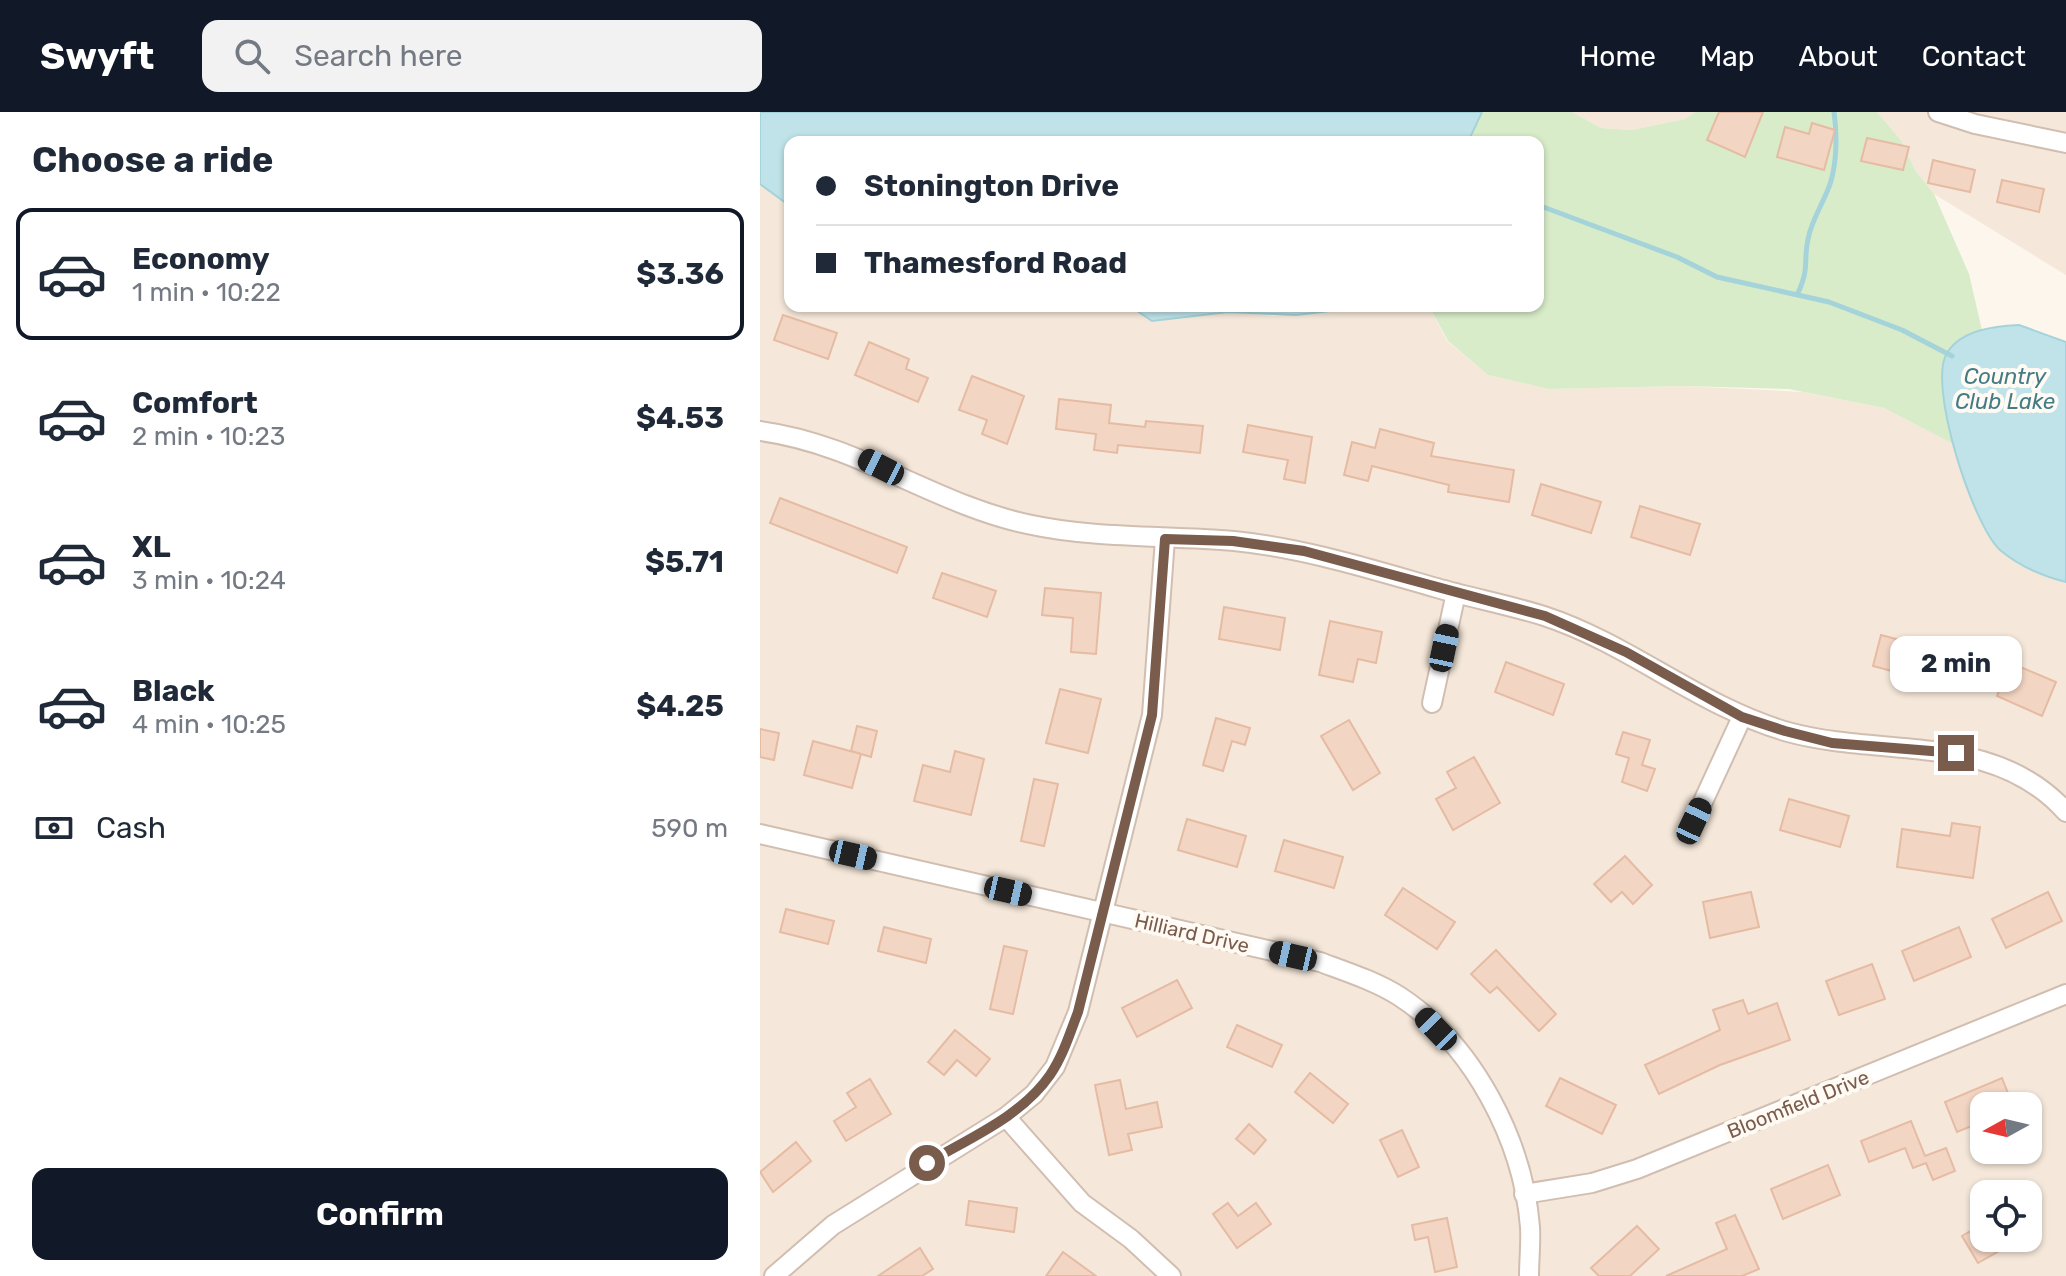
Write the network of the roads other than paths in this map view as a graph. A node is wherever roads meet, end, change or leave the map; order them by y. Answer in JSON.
{"nodes":[{"id":1,"x":1938,"y":112,"type":"edge"},
{"id":2,"x":1976,"y":118,"type":"edge"},
{"id":3,"x":2066,"y":143,"type":"edge"},
{"id":4,"x":760,"y":431,"type":"edge"},
{"id":5,"x":1165,"y":539,"type":"junction"},
{"id":6,"x":1456,"y":593,"type":"junction"},
{"id":7,"x":1432,"y":703,"type":"dead end"},
{"id":8,"x":1742,"y":717,"type":"junction"},
{"id":9,"x":2066,"y":812,"type":"edge"},
{"id":10,"x":1694,"y":821,"type":"dead end"},
{"id":11,"x":760,"y":834,"type":"edge"},
{"id":12,"x":1101,"y":912,"type":"junction"},
{"id":13,"x":2066,"y":994,"type":"edge"},
{"id":14,"x":1006,"y":1117,"type":"junction"},
{"id":15,"x":1524,"y":1194,"type":"junction"},
{"id":16,"x":774,"y":1276,"type":"edge"},
{"id":17,"x":1171,"y":1276,"type":"edge"},
{"id":18,"x":1529,"y":1276,"type":"edge"}],
"edges":[{"from":1,"to":2,"type":"street"},
{"from":2,"to":3,"type":"street"},
{"from":4,"to":5,"type":"street"},
{"from":5,"to":6,"type":"street"},
{"from":5,"to":12,"type":"street"},
{"from":6,"to":7,"type":"street"},
{"from":6,"to":8,"type":"street"},
{"from":8,"to":9,"type":"street"},
{"from":8,"to":10,"type":"street"},
{"from":11,"to":12,"type":"street","name":"Hilliard Drive"},
{"from":12,"to":14,"type":"street"},
{"from":12,"to":15,"type":"street","name":"Hilliard Drive"},
{"from":13,"to":15,"type":"street","name":"Bloomfield Drive"},
{"from":14,"to":16,"type":"street"},
{"from":14,"to":17,"type":"street"},
{"from":15,"to":18,"type":"street","name":"Hilliard Drive"}]}
